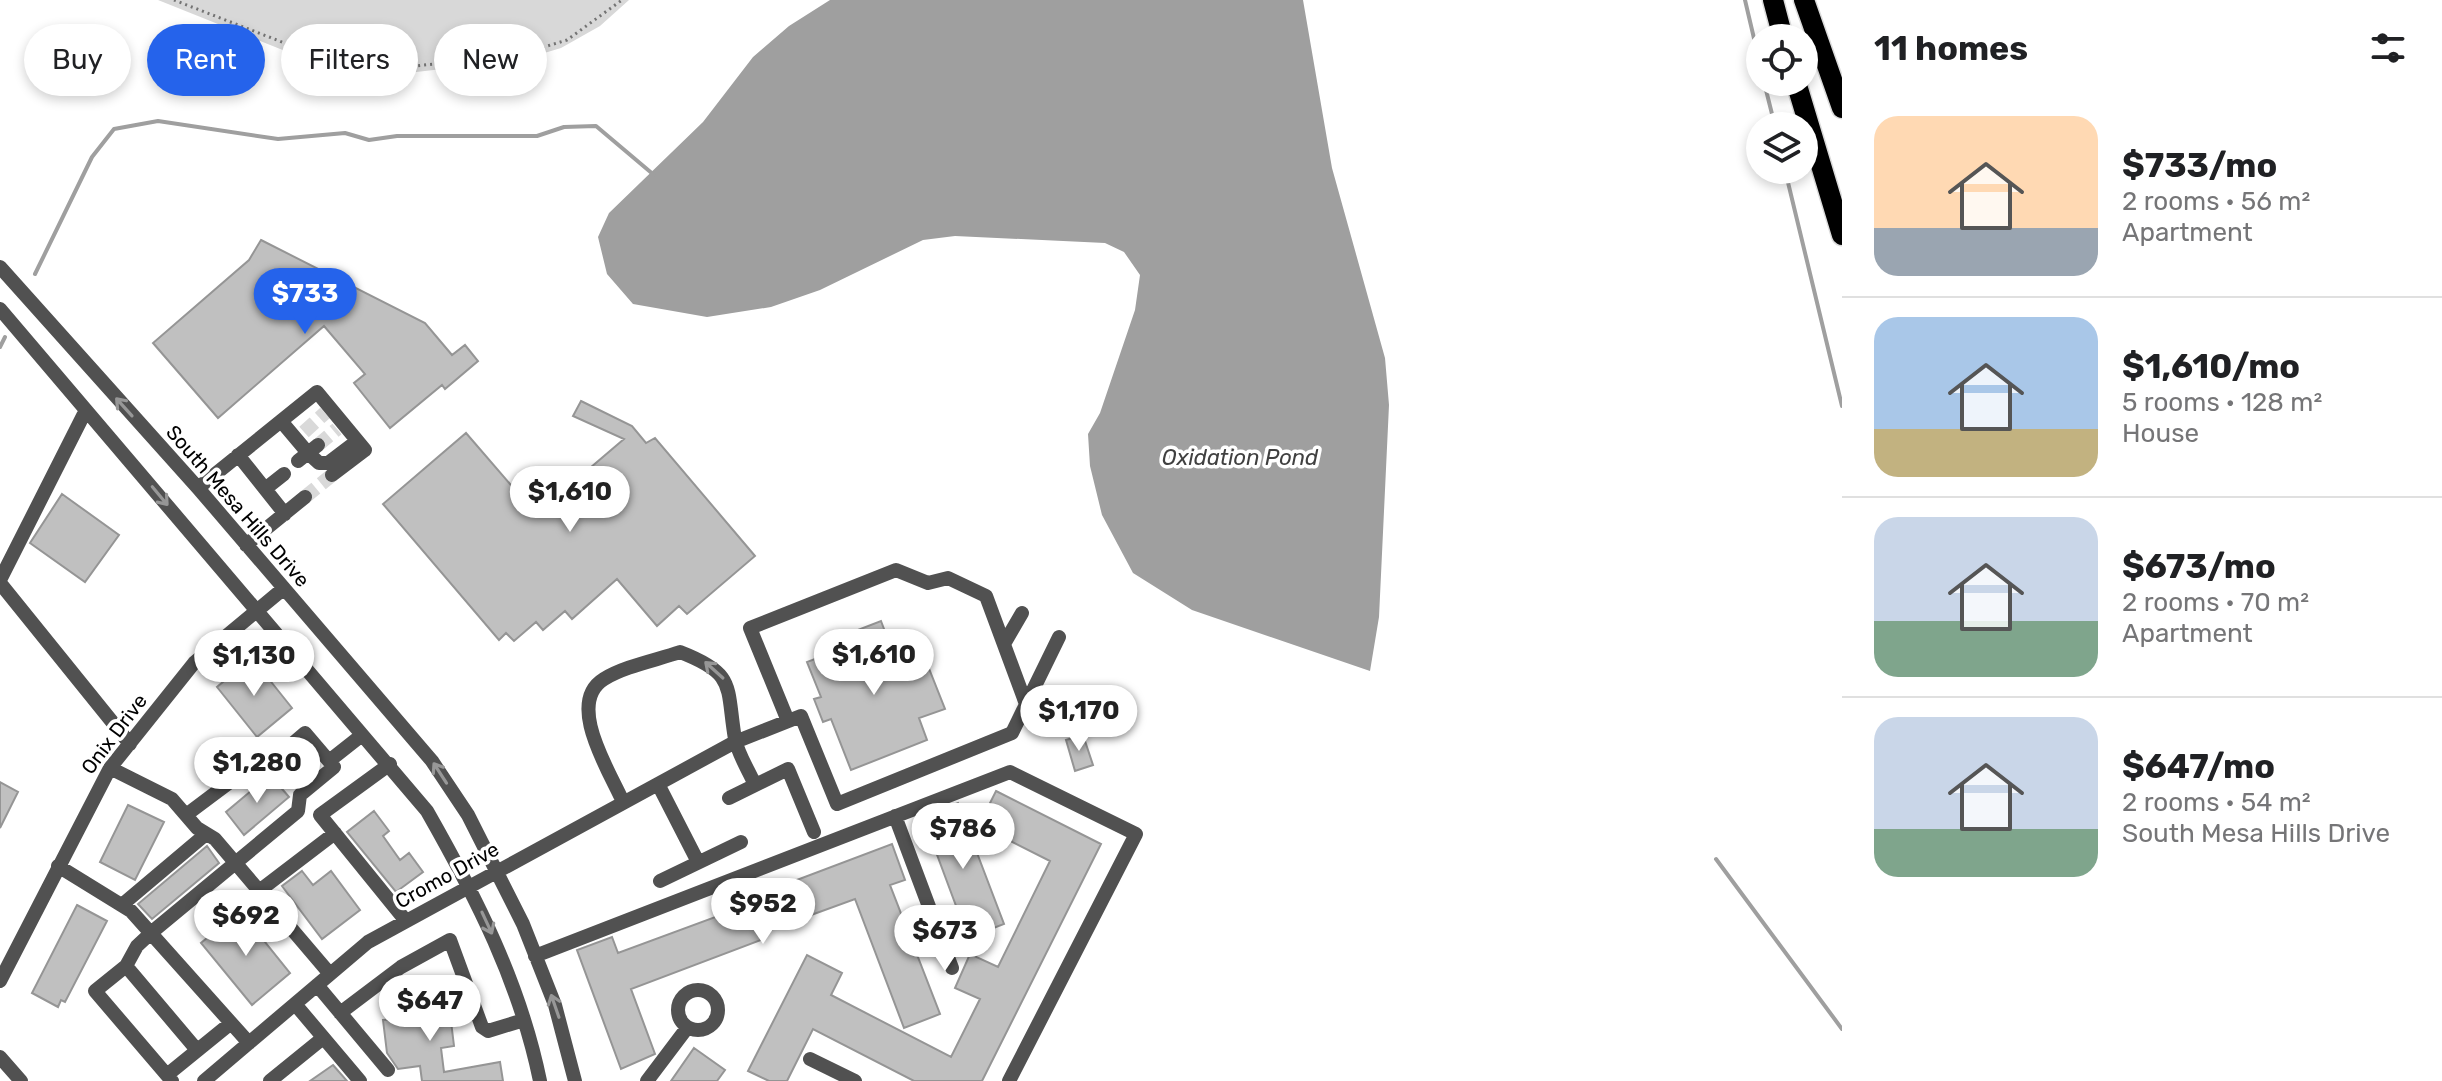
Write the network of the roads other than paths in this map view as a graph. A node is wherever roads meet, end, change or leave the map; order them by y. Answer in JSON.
{"nodes":[{"id":1,"x":1773,"y":0,"type":"edge"},
{"id":2,"x":1804,"y":0,"type":"edge"},
{"id":3,"x":1779,"y":24,"type":"edge"},
{"id":4,"x":1800,"y":96,"type":"edge"},
{"id":5,"x":1842,"y":108,"type":"edge"},
{"id":6,"x":1842,"y":235,"type":"edge"},
{"id":7,"x":0,"y":267,"type":"edge"},
{"id":8,"x":0,"y":309,"type":"edge"},
{"id":9,"x":86,"y":410,"type":"junction"},
{"id":10,"x":281,"y":421,"type":"junction"},
{"id":11,"x":361,"y":445,"type":"junction"},
{"id":12,"x":238,"y":455,"type":"junction"},
{"id":13,"x":284,"y":474,"type":"dead end"},
{"id":14,"x":332,"y":475,"type":"tunnel mouth"},
{"id":15,"x":198,"y":488,"type":"junction"},
{"id":16,"x":265,"y":489,"type":"junction"},
{"id":17,"x":305,"y":497,"type":"tunnel mouth"},
{"id":18,"x":285,"y":514,"type":"junction"},
{"id":19,"x":246,"y":545,"type":"junction"},
{"id":20,"x":0,"y":582,"type":"edge"},
{"id":21,"x":283,"y":589,"type":"junction"},
{"id":22,"x":257,"y":610,"type":"junction"},
{"id":23,"x":1022,"y":613,"type":"dead end"},
{"id":24,"x":1059,"y":637,"type":"dead end"},
{"id":25,"x":1004,"y":644,"type":"junction"},
{"id":26,"x":1026,"y":704,"type":"junction"},
{"id":27,"x":788,"y":721,"type":"junction"},
{"id":28,"x":362,"y":735,"type":"junction"},
{"id":29,"x":735,"y":742,"type":"junction"},
{"id":30,"x":130,"y":744,"type":"junction"},
{"id":31,"x":329,"y":761,"type":"junction"},
{"id":32,"x":390,"y":764,"type":"junction"},
{"id":33,"x":110,"y":768,"type":"junction"},
{"id":34,"x":658,"y":784,"type":"junction"},
{"id":35,"x":755,"y":785,"type":"junction"},
{"id":36,"x":729,"y":798,"type":"dead end"},
{"id":37,"x":623,"y":802,"type":"junction"},
{"id":38,"x":186,"y":815,"type":"junction"},
{"id":39,"x":895,"y":816,"type":"junction"},
{"id":40,"x":814,"y":832,"type":"dead end"},
{"id":41,"x":335,"y":833,"type":"junction"},
{"id":42,"x":206,"y":834,"type":"junction"},
{"id":43,"x":741,"y":842,"type":"dead end"},
{"id":44,"x":698,"y":862,"type":"junction"},
{"id":45,"x":236,"y":863,"type":"junction"},
{"id":46,"x":58,"y":866,"type":"junction"},
{"id":47,"x":497,"y":870,"type":"junction"},
{"id":48,"x":660,"y":881,"type":"dead end"},
{"id":49,"x":469,"y":884,"type":"junction"},
{"id":50,"x":259,"y":891,"type":"junction"},
{"id":51,"x":123,"y":904,"type":"junction"},
{"id":52,"x":406,"y":921,"type":"junction"},
{"id":53,"x":152,"y":932,"type":"junction"},
{"id":54,"x":535,"y":956,"type":"junction"},
{"id":55,"x":126,"y":966,"type":"junction"},
{"id":56,"x":952,"y":968,"type":"dead end"},
{"id":57,"x":330,"y":974,"type":"junction"},
{"id":58,"x":0,"y":981,"type":"edge"},
{"id":59,"x":317,"y":985,"type":"junction"},
{"id":60,"x":295,"y":1004,"type":"junction"},
{"id":61,"x":340,"y":1013,"type":"junction"},
{"id":62,"x":524,"y":1020,"type":"junction"},
{"id":63,"x":231,"y":1023,"type":"junction"},
{"id":64,"x":687,"y":1028,"type":"dead end"},
{"id":65,"x":323,"y":1038,"type":"junction"},
{"id":66,"x":249,"y":1043,"type":"junction"},
{"id":67,"x":197,"y":1050,"type":"junction"},
{"id":68,"x":0,"y":1057,"type":"edge"},
{"id":69,"x":810,"y":1059,"type":"dead end"},
{"id":70,"x":388,"y":1070,"type":"dead end"},
{"id":71,"x":170,"y":1078,"type":"edge"},
{"id":72,"x":21,"y":1081,"type":"edge"},
{"id":73,"x":204,"y":1081,"type":"edge"},
{"id":74,"x":270,"y":1081,"type":"edge"},
{"id":75,"x":360,"y":1081,"type":"edge"},
{"id":76,"x":540,"y":1081,"type":"edge"},
{"id":77,"x":575,"y":1081,"type":"edge"},
{"id":78,"x":647,"y":1081,"type":"edge"},
{"id":79,"x":855,"y":1081,"type":"edge"},
{"id":80,"x":1009,"y":1081,"type":"edge"}],
"edges":[{"from":1,"to":3,"type":"highway"},
{"from":2,"to":5,"type":"highway"},
{"from":4,"to":6,"type":"highway"},
{"from":15,"to":7,"type":"street","name":"South Mesa Hills Drive","one_way":true},
{"from":8,"to":9,"type":"street"},
{"from":9,"to":20,"type":"street"},
{"from":9,"to":22,"type":"street","one_way":true},
{"from":10,"to":11,"type":"street"},
{"from":10,"to":11,"type":"street"},
{"from":10,"to":12,"type":"street"},
{"from":11,"to":14,"type":"street"},
{"from":12,"to":15,"type":"street"},
{"from":12,"to":16,"type":"street"},
{"from":13,"to":16,"type":"street"},
{"from":15,"to":19,"type":"street","name":"South Mesa Hills Drive"},
{"from":16,"to":18,"type":"street"},
{"from":17,"to":18,"type":"street"},
{"from":18,"to":19,"type":"street"},
{"from":19,"to":21,"type":"street","name":"South Mesa Hills Drive"},
{"from":20,"to":30,"type":"street"},
{"from":21,"to":22,"type":"street","name":"Onix Drive"},
{"from":47,"to":21,"type":"street","name":"South Mesa Hills Drive","one_way":true},
{"from":22,"to":28,"type":"street"},
{"from":22,"to":30,"type":"street","name":"Onix Drive"},
{"from":23,"to":25,"type":"street"},
{"from":24,"to":26,"type":"street"},
{"from":25,"to":26,"type":"street"},
{"from":25,"to":27,"type":"street"},
{"from":26,"to":27,"type":"street"},
{"from":27,"to":29,"type":"street","name":"Cromo Drive"},
{"from":28,"to":31,"type":"street"},
{"from":28,"to":32,"type":"street"},
{"from":29,"to":34,"type":"street","name":"Cromo Drive"},
{"from":29,"to":35,"type":"street"},
{"from":29,"to":37,"type":"street","one_way":true},
{"from":30,"to":33,"type":"street","name":"Onix Drive"},
{"from":31,"to":38,"type":"street"},
{"from":31,"to":45,"type":"street"},
{"from":32,"to":41,"type":"street"},
{"from":32,"to":49,"type":"street"},
{"from":33,"to":38,"type":"street"},
{"from":33,"to":46,"type":"street","name":"Onix Drive"},
{"from":34,"to":37,"type":"street","name":"Cromo Drive"},
{"from":34,"to":44,"type":"street"},
{"from":35,"to":36,"type":"street"},
{"from":35,"to":40,"type":"street"},
{"from":37,"to":47,"type":"street","name":"Cromo Drive"},
{"from":38,"to":42,"type":"street"},
{"from":39,"to":54,"type":"street"},
{"from":39,"to":56,"type":"street"},
{"from":39,"to":80,"type":"street"},
{"from":41,"to":50,"type":"street"},
{"from":41,"to":52,"type":"street"},
{"from":42,"to":45,"type":"street"},
{"from":42,"to":51,"type":"street"},
{"from":43,"to":44,"type":"street"},
{"from":44,"to":48,"type":"street"},
{"from":45,"to":50,"type":"street"},
{"from":45,"to":53,"type":"street"},
{"from":46,"to":51,"type":"street"},
{"from":46,"to":58,"type":"street","name":"Onix Drive"},
{"from":47,"to":49,"type":"street","name":"Cromo Drive"},
{"from":47,"to":54,"type":"street","name":"South Mesa Hills Drive"},
{"from":49,"to":52,"type":"street","name":"Cromo Drive"},
{"from":49,"to":62,"type":"street","one_way":true},
{"from":50,"to":57,"type":"street"},
{"from":51,"to":53,"type":"street"},
{"from":52,"to":57,"type":"street","name":"Cromo Drive"},
{"from":53,"to":55,"type":"street"},
{"from":53,"to":63,"type":"street"},
{"from":77,"to":54,"type":"street","name":"South Mesa Hills Drive","one_way":true},
{"from":55,"to":67,"type":"street"},
{"from":55,"to":71,"type":"street"},
{"from":57,"to":59,"type":"street","name":"Cromo Drive"},
{"from":59,"to":60,"type":"street","name":"Cromo Drive"},
{"from":59,"to":61,"type":"street"},
{"from":60,"to":65,"type":"street"},
{"from":60,"to":66,"type":"street","name":"Cromo Drive"},
{"from":61,"to":62,"type":"street"},
{"from":61,"to":70,"type":"street"},
{"from":62,"to":76,"type":"street"},
{"from":63,"to":66,"type":"street"},
{"from":63,"to":67,"type":"street"},
{"from":64,"to":78,"type":"street"},
{"from":65,"to":74,"type":"street"},
{"from":65,"to":75,"type":"street"},
{"from":66,"to":73,"type":"street","name":"Cromo Drive"},
{"from":67,"to":71,"type":"street"},
{"from":68,"to":72,"type":"street"},
{"from":69,"to":79,"type":"street"}]}
